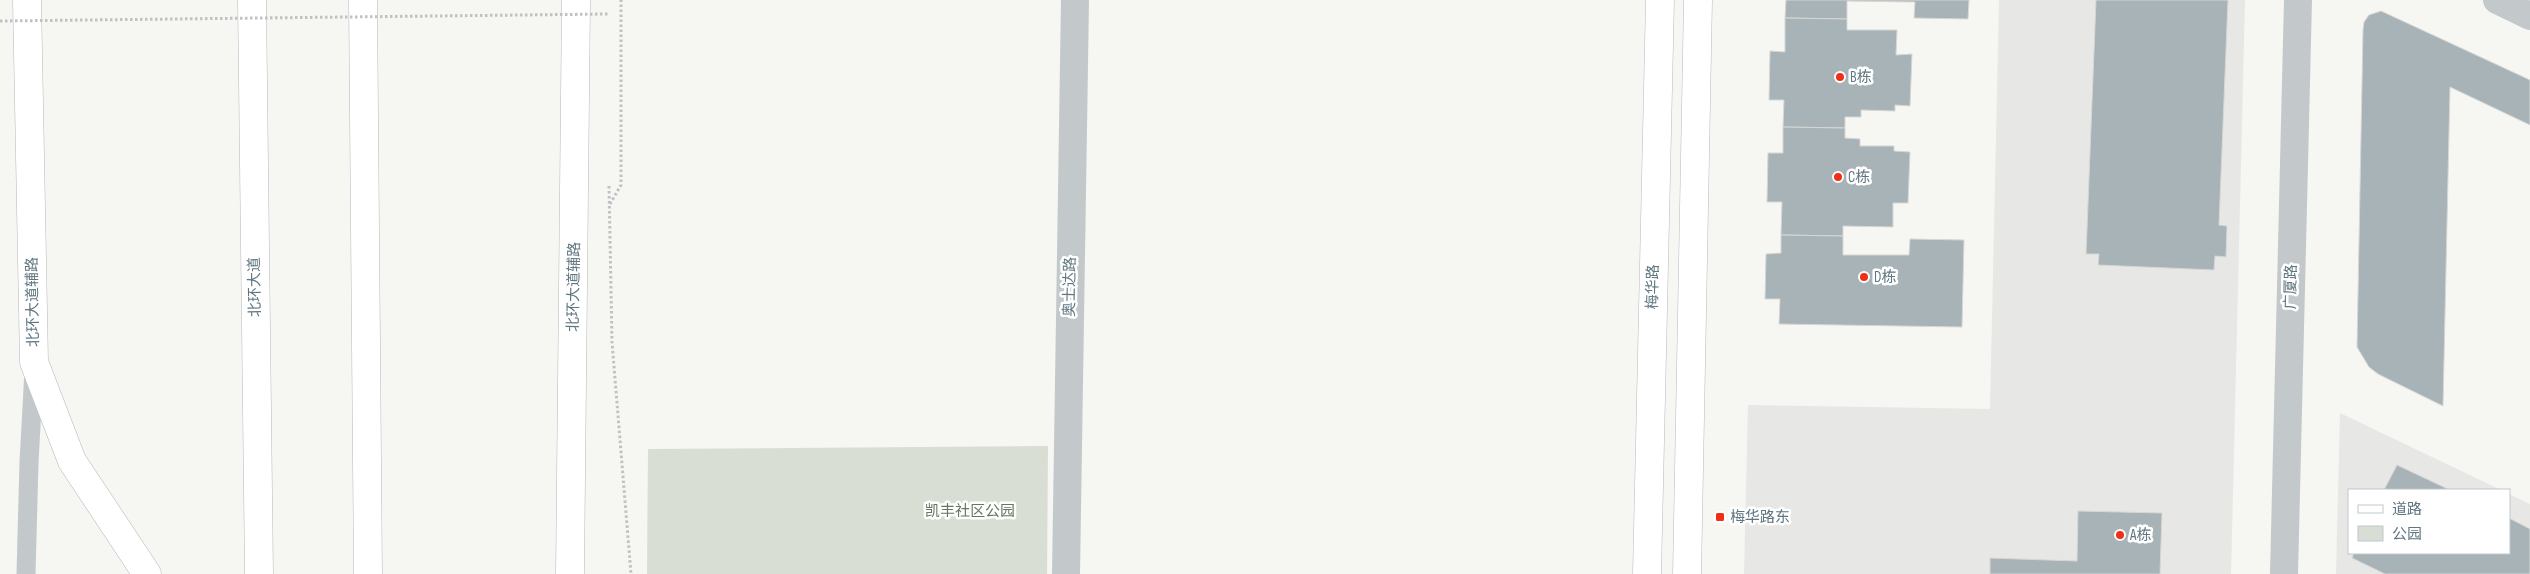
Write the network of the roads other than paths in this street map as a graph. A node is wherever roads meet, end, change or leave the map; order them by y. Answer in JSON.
{"nodes":[{"id":1,"x":27,"y":0,"type":"edge"},
{"id":2,"x":252,"y":0,"type":"edge"},
{"id":3,"x":363,"y":0,"type":"edge"},
{"id":4,"x":576,"y":0,"type":"edge"},
{"id":5,"x":1075,"y":0,"type":"edge"},
{"id":6,"x":1660,"y":0,"type":"edge"},
{"id":7,"x":1698,"y":0,"type":"edge"},
{"id":8,"x":2298,"y":0,"type":"edge"},
{"id":9,"x":2497,"y":0,"type":"edge"},
{"id":10,"x":2530,"y":16,"type":"edge"},
{"id":11,"x":34,"y":362,"type":"junction"},
{"id":12,"x":571,"y":568,"type":"edge"},
{"id":13,"x":26,"y":574,"type":"edge"},
{"id":14,"x":147,"y":574,"type":"edge"},
{"id":15,"x":259,"y":574,"type":"edge"},
{"id":16,"x":368,"y":574,"type":"edge"},
{"id":17,"x":1066,"y":574,"type":"edge"},
{"id":18,"x":1647,"y":574,"type":"edge"},
{"id":19,"x":1687,"y":574,"type":"edge"},
{"id":20,"x":2284,"y":574,"type":"edge"}],
"edges":[{"from":1,"to":11,"type":"main road","name":"北环大道辅路"},
{"from":2,"to":15,"type":"main road","name":"北环大道"},
{"from":3,"to":16,"type":"main road"},
{"from":4,"to":12,"type":"main road","name":"北环大道辅路"},
{"from":5,"to":17,"type":"street","name":"奥士达路"},
{"from":6,"to":18,"type":"main road","name":"梅华路"},
{"from":7,"to":19,"type":"main road"},
{"from":8,"to":20,"type":"street","name":"广厦路"},
{"from":9,"to":10,"type":"street"},
{"from":11,"to":13,"type":"lane"},
{"from":11,"to":14,"type":"main road","name":"北环大道辅路"}]}
